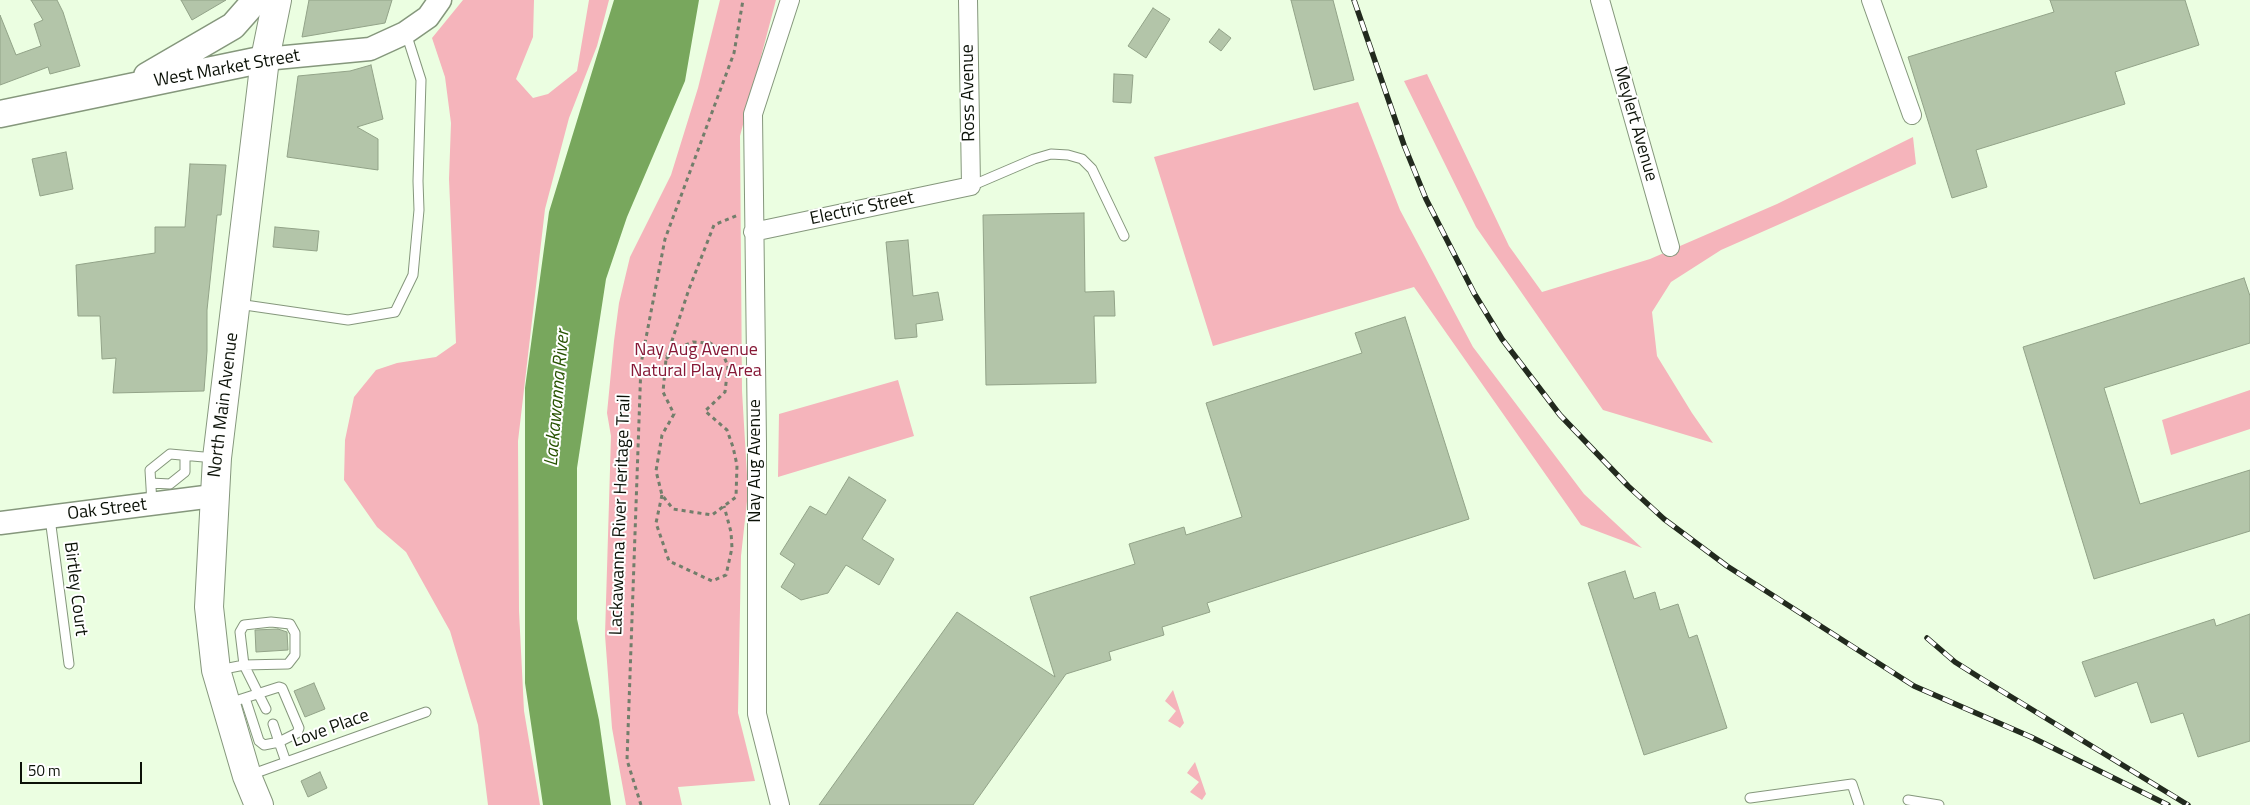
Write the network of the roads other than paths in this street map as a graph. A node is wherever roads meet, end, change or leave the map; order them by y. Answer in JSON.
{"nodes":[{"id":1,"x":256,"y":0,"type":"edge"},
{"id":2,"x":277,"y":0,"type":"edge"},
{"id":3,"x":440,"y":0,"type":"edge"},
{"id":4,"x":790,"y":0,"type":"edge"},
{"id":5,"x":968,"y":0,"type":"edge"},
{"id":6,"x":1600,"y":0,"type":"edge"},
{"id":7,"x":1871,"y":0,"type":"edge"},
{"id":8,"x":405,"y":33,"type":"junction"},
{"id":9,"x":265,"y":58,"type":"junction"},
{"id":10,"x":126,"y":87,"type":"junction"},
{"id":11,"x":0,"y":114,"type":"edge"},
{"id":12,"x":1912,"y":115,"type":"dead end"},
{"id":13,"x":971,"y":186,"type":"junction"},
{"id":14,"x":753,"y":232,"type":"junction"},
{"id":15,"x":1124,"y":236,"type":"dead end"},
{"id":16,"x":1670,"y":247,"type":"dead end"},
{"id":17,"x":236,"y":304,"type":"junction"},
{"id":18,"x":185,"y":456,"type":"junction"},
{"id":19,"x":216,"y":458,"type":"junction"},
{"id":20,"x":152,"y":494,"type":"junction"},
{"id":21,"x":213,"y":496,"type":"junction"},
{"id":22,"x":49,"y":517,"type":"junction"},
{"id":23,"x":0,"y":523,"type":"edge"},
{"id":24,"x":69,"y":664,"type":"dead end"},
{"id":25,"x":244,"y":665,"type":"junction"},
{"id":26,"x":216,"y":670,"type":"junction"},
{"id":27,"x":257,"y":693,"type":"junction"},
{"id":28,"x":235,"y":701,"type":"junction"},
{"id":29,"x":266,"y":709,"type":"dead end"},
{"id":30,"x":426,"y":712,"type":"dead end"},
{"id":31,"x":273,"y":724,"type":"dead end"},
{"id":32,"x":279,"y":742,"type":"junction"},
{"id":33,"x":286,"y":762,"type":"junction"},
{"id":34,"x":247,"y":776,"type":"junction"},
{"id":35,"x":1750,"y":798,"type":"dead end"},
{"id":36,"x":1908,"y":800,"type":"dead end"},
{"id":37,"x":259,"y":805,"type":"edge"},
{"id":38,"x":780,"y":805,"type":"edge"},
{"id":39,"x":1860,"y":805,"type":"edge"},
{"id":40,"x":1939,"y":805,"type":"edge"}],
"edges":[{"from":1,"to":10,"type":"main road"},
{"from":2,"to":9,"type":"main road","name":"North Main Avenue"},
{"from":3,"to":8,"type":"street","name":"West Market Street"},
{"from":4,"to":14,"type":"street","name":"Nay Aug Avenue"},
{"from":5,"to":13,"type":"street","name":"Ross Avenue"},
{"from":6,"to":16,"type":"street","name":"Meylert Avenue"},
{"from":7,"to":12,"type":"street"},
{"from":8,"to":9,"type":"street","name":"West Market Street"},
{"from":8,"to":17,"type":"lane"},
{"from":9,"to":10,"type":"main road","name":"West Market Street"},
{"from":9,"to":17,"type":"main road","name":"North Main Avenue"},
{"from":10,"to":11,"type":"main road","name":"West Market Street"},
{"from":13,"to":14,"type":"street","name":"Electric Street"},
{"from":13,"to":15,"type":"lane"},
{"from":14,"to":38,"type":"street","name":"Nay Aug Avenue"},
{"from":17,"to":19,"type":"main road","name":"North Main Avenue"},
{"from":18,"to":19,"type":"lane"},
{"from":18,"to":20,"type":"lane"},
{"from":18,"to":20,"type":"lane"},
{"from":19,"to":21,"type":"main road","name":"North Main Avenue"},
{"from":20,"to":21,"type":"street","name":"Oak Street"},
{"from":20,"to":22,"type":"street","name":"Oak Street"},
{"from":21,"to":26,"type":"main road","name":"North Main Avenue"},
{"from":22,"to":23,"type":"street","name":"Oak Street"},
{"from":22,"to":24,"type":"lane","name":"Birtley Court"},
{"from":25,"to":25,"type":"lane"},
{"from":25,"to":26,"type":"lane"},
{"from":25,"to":27,"type":"lane"},
{"from":26,"to":28,"type":"main road","name":"North Main Avenue"},
{"from":27,"to":28,"type":"lane"},
{"from":27,"to":29,"type":"lane"},
{"from":27,"to":32,"type":"lane"},
{"from":28,"to":32,"type":"lane"},
{"from":28,"to":34,"type":"main road","name":"North Main Avenue"},
{"from":30,"to":33,"type":"lane","name":"Love Place"},
{"from":31,"to":32,"type":"lane"},
{"from":32,"to":33,"type":"lane"},
{"from":33,"to":34,"type":"lane","name":"Love Place"},
{"from":34,"to":37,"type":"main road","name":"North Main Avenue"},
{"from":35,"to":39,"type":"lane"},
{"from":36,"to":40,"type":"lane"}]}
